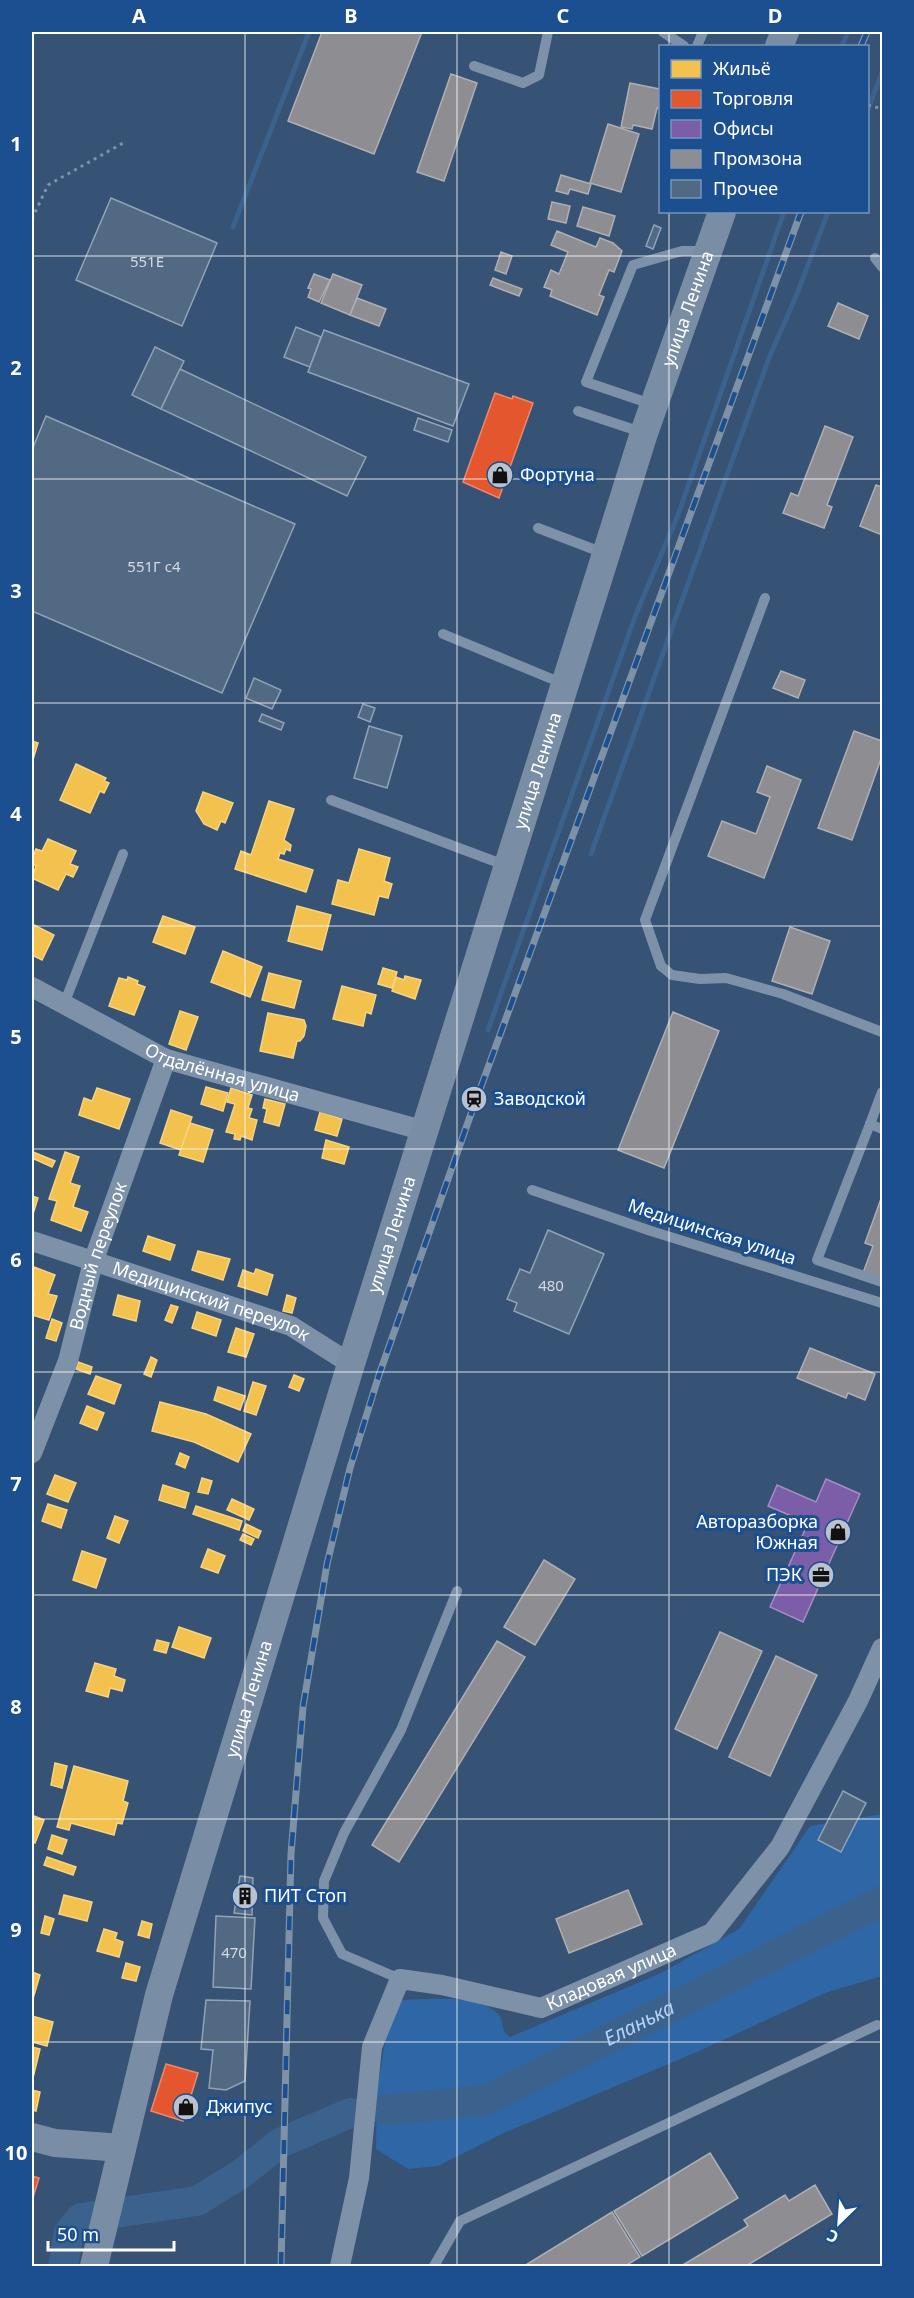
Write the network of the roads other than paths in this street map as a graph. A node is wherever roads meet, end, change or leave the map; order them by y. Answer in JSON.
{"nodes":[{"id":1,"x":548,"y":32,"type":"edge"},
{"id":2,"x":663,"y":32,"type":"edge"},
{"id":3,"x":682,"y":45,"type":"edge"},
{"id":4,"x":474,"y":66,"type":"dead end"},
{"id":5,"x":722,"y":213,"type":"edge"},
{"id":6,"x":708,"y":251,"type":"junction"},
{"id":7,"x":654,"y":405,"type":"junction"},
{"id":8,"x":578,"y":411,"type":"dead end"},
{"id":9,"x":644,"y":433,"type":"junction"},
{"id":10,"x":538,"y":528,"type":"dead end"},
{"id":11,"x":606,"y":554,"type":"junction"},
{"id":12,"x":765,"y":598,"type":"dead end"},
{"id":13,"x":443,"y":634,"type":"dead end"},
{"id":14,"x":564,"y":685,"type":"junction"},
{"id":15,"x":331,"y":800,"type":"dead end"},
{"id":16,"x":123,"y":854,"type":"dead end"},
{"id":17,"x":508,"y":866,"type":"junction"},
{"id":18,"x":32,"y":987,"type":"edge"},
{"id":19,"x":64,"y":1004,"type":"junction"},
{"id":20,"x":882,"y":1032,"type":"edge"},
{"id":21,"x":166,"y":1059,"type":"junction"},
{"id":22,"x":882,"y":1092,"type":"edge"},
{"id":23,"x":870,"y":1124,"type":"junction"},
{"id":24,"x":882,"y":1129,"type":"edge"},
{"id":25,"x":425,"y":1131,"type":"junction"},
{"id":26,"x":532,"y":1190,"type":"dead end"},
{"id":27,"x":32,"y":1242,"type":"edge"},
{"id":28,"x":93,"y":1262,"type":"junction"},
{"id":29,"x":882,"y":1282,"type":"edge"},
{"id":30,"x":882,"y":1303,"type":"edge"},
{"id":31,"x":351,"y":1364,"type":"junction"},
{"id":32,"x":32,"y":1453,"type":"edge"},
{"id":33,"x":457,"y":1592,"type":"dead end"},
{"id":34,"x":882,"y":1648,"type":"edge"},
{"id":35,"x":400,"y":1979,"type":"junction"},
{"id":36,"x":877,"y":2025,"type":"dead end"},
{"id":37,"x":32,"y":2137,"type":"edge"},
{"id":38,"x":122,"y":2148,"type":"junction"},
{"id":39,"x":94,"y":2266,"type":"edge"},
{"id":40,"x":340,"y":2266,"type":"edge"},
{"id":41,"x":435,"y":2266,"type":"edge"}],
"edges":[{"from":1,"to":4,"type":"lane"},
{"from":2,"to":3,"type":"lane"},
{"from":5,"to":6,"type":"main road","name":"улица Ленина"},
{"from":6,"to":7,"type":"main road","name":"улица Ленина"},
{"from":6,"to":7,"type":"lane"},
{"from":7,"to":9,"type":"main road","name":"улица Ленина"},
{"from":8,"to":9,"type":"lane"},
{"from":9,"to":11,"type":"main road","name":"улица Ленина"},
{"from":10,"to":11,"type":"lane"},
{"from":11,"to":14,"type":"main road","name":"улица Ленина"},
{"from":12,"to":20,"type":"lane"},
{"from":13,"to":14,"type":"lane"},
{"from":14,"to":17,"type":"main road","name":"улица Ленина"},
{"from":15,"to":17,"type":"lane"},
{"from":16,"to":19,"type":"lane"},
{"from":17,"to":25,"type":"main road","name":"улица Ленина"},
{"from":18,"to":19,"type":"street","name":"Отдалённая улица"},
{"from":19,"to":21,"type":"street","name":"Отдалённая улица"},
{"from":21,"to":25,"type":"street","name":"Отдалённая улица"},
{"from":21,"to":28,"type":"street","name":"Водный переулок"},
{"from":22,"to":23,"type":"lane"},
{"from":23,"to":24,"type":"lane"},
{"from":23,"to":29,"type":"lane"},
{"from":25,"to":31,"type":"main road","name":"улица Ленина"},
{"from":26,"to":30,"type":"lane","name":"Медицинская улица"},
{"from":27,"to":28,"type":"street","name":"Медицинский переулок"},
{"from":28,"to":31,"type":"street","name":"Медицинский переулок"},
{"from":28,"to":32,"type":"street","name":"Водный переулок"},
{"from":31,"to":38,"type":"main road","name":"улица Ленина"},
{"from":33,"to":35,"type":"lane"},
{"from":34,"to":35,"type":"street","name":"Кладовая улица"},
{"from":35,"to":40,"type":"street"},
{"from":36,"to":41,"type":"lane"},
{"from":37,"to":38,"type":"main road"},
{"from":38,"to":39,"type":"main road","name":"улица Ленина"}]}
